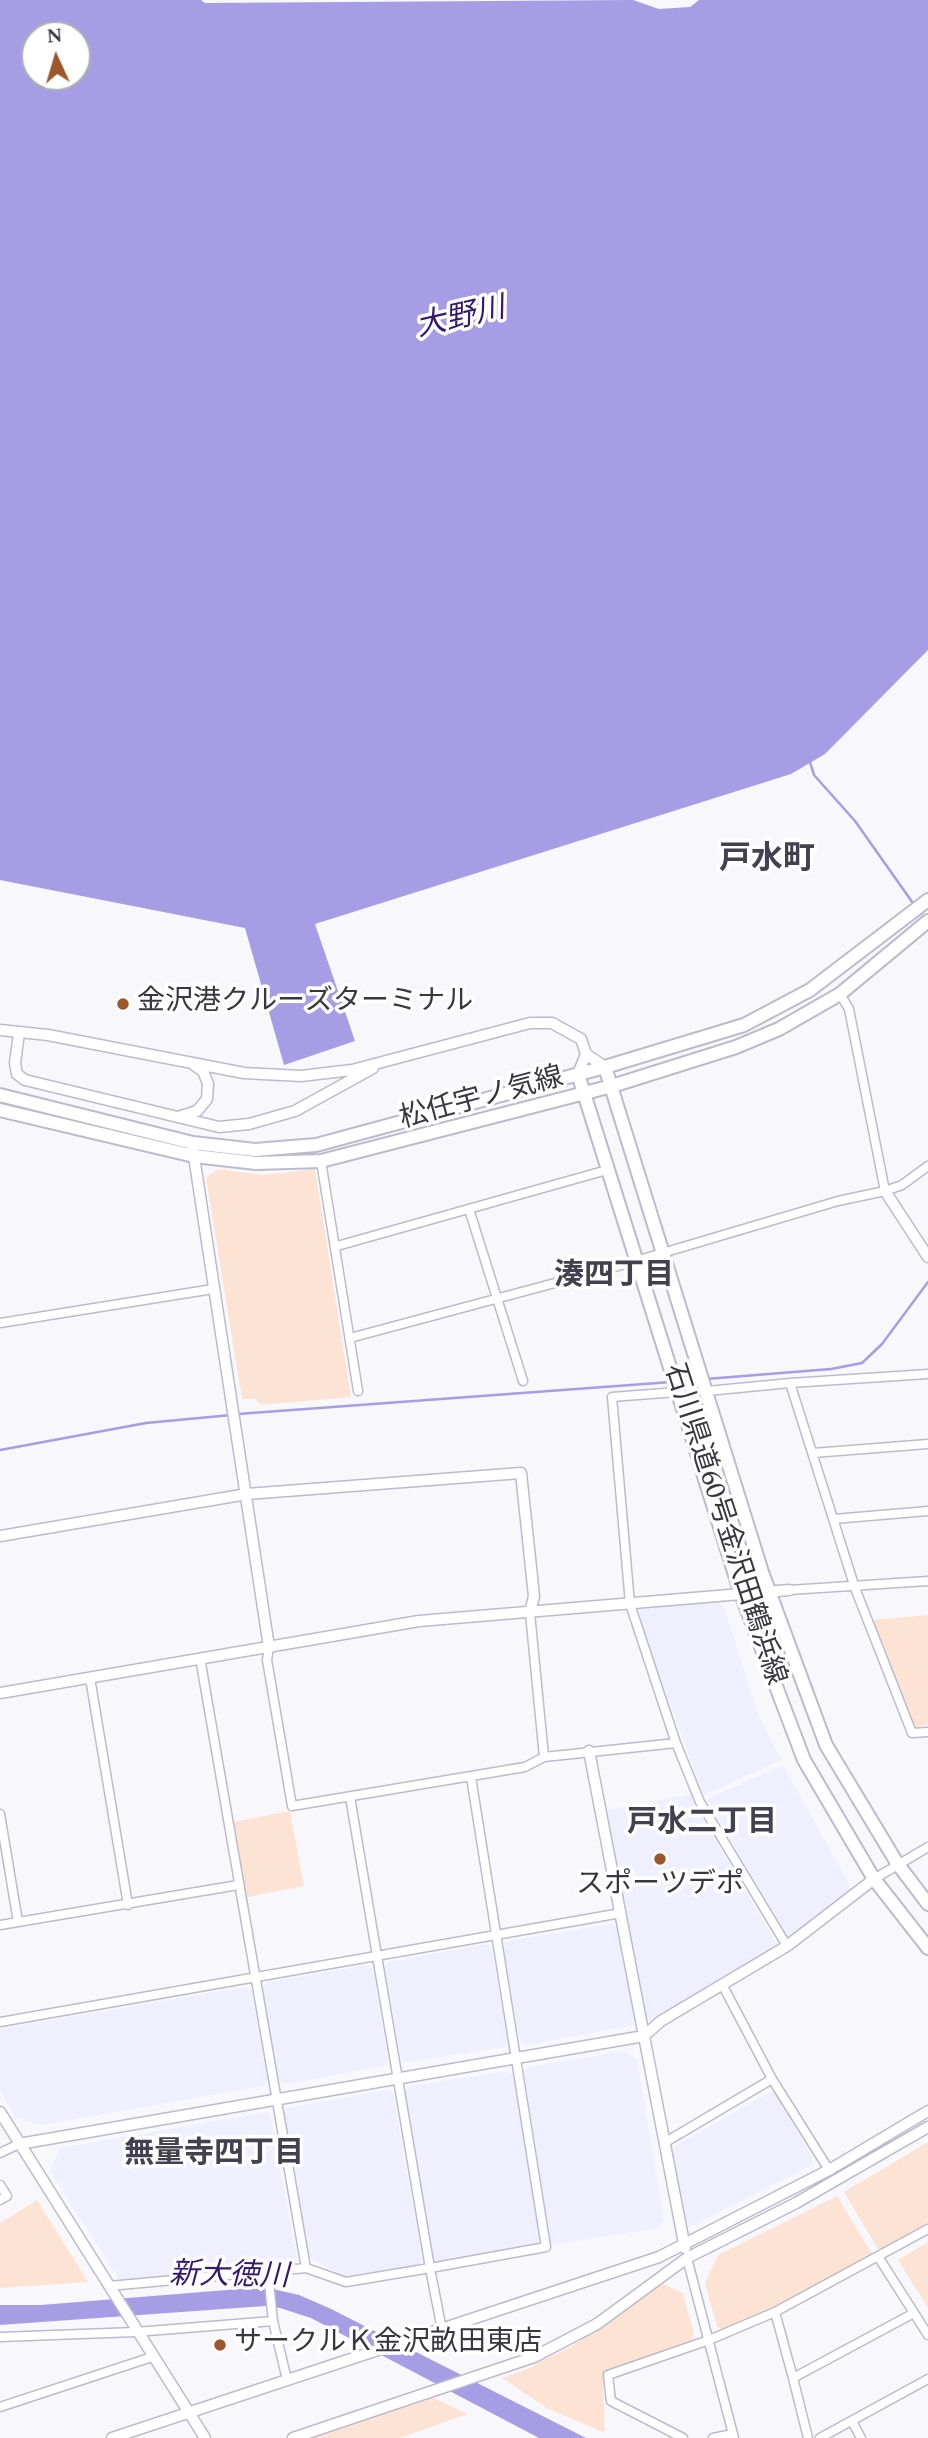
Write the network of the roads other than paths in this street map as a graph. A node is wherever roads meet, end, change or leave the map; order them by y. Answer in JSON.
{"nodes":[{"id":1,"x":927,"y":901,"type":"edge"},
{"id":2,"x":925,"y":924,"type":"edge"},
{"id":3,"x":840,"y":994,"type":"junction"},
{"id":4,"x":0,"y":1030,"type":"edge"},
{"id":5,"x":19,"y":1033,"type":"junction"},
{"id":6,"x":586,"y":1054,"type":"junction"},
{"id":7,"x":385,"y":1062,"type":"junction"},
{"id":8,"x":190,"y":1063,"type":"junction"},
{"id":9,"x":605,"y":1067,"type":"junction"},
{"id":10,"x":579,"y":1074,"type":"junction"},
{"id":11,"x":612,"y":1086,"type":"junction"},
{"id":12,"x":584,"y":1093,"type":"junction"},
{"id":13,"x":0,"y":1095,"type":"edge"},
{"id":14,"x":0,"y":1110,"type":"edge"},
{"id":15,"x":174,"y":1118,"type":"junction"},
{"id":16,"x":193,"y":1150,"type":"junction"},
{"id":17,"x":321,"y":1161,"type":"junction"},
{"id":18,"x":928,"y":1166,"type":"edge"},
{"id":19,"x":607,"y":1170,"type":"junction"},
{"id":20,"x":885,"y":1191,"type":"junction"},
{"id":21,"x":469,"y":1209,"type":"junction"},
{"id":22,"x":337,"y":1246,"type":"junction"},
{"id":23,"x":925,"y":1252,"type":"edge"},
{"id":24,"x":662,"y":1253,"type":"junction"},
{"id":25,"x":637,"y":1260,"type":"junction"},
{"id":26,"x":213,"y":1289,"type":"junction"},
{"id":27,"x":496,"y":1299,"type":"junction"},
{"id":28,"x":0,"y":1324,"type":"edge"},
{"id":29,"x":350,"y":1338,"type":"junction"},
{"id":30,"x":928,"y":1374,"type":"edge"},
{"id":31,"x":523,"y":1381,"type":"dead end"},
{"id":32,"x":790,"y":1382,"type":"junction"},
{"id":33,"x":358,"y":1391,"type":"dead end"},
{"id":34,"x":707,"y":1391,"type":"junction"},
{"id":35,"x":677,"y":1392,"type":"junction"},
{"id":36,"x":928,"y":1444,"type":"edge"},
{"id":37,"x":813,"y":1453,"type":"junction"},
{"id":38,"x":247,"y":1494,"type":"junction"},
{"id":39,"x":928,"y":1511,"type":"edge"},
{"id":40,"x":834,"y":1519,"type":"junction"},
{"id":41,"x":0,"y":1536,"type":"edge"},
{"id":42,"x":928,"y":1581,"type":"edge"},
{"id":43,"x":855,"y":1588,"type":"junction"},
{"id":44,"x":789,"y":1590,"type":"joint"},
{"id":45,"x":768,"y":1591,"type":"junction"},
{"id":46,"x":741,"y":1594,"type":"junction"},
{"id":47,"x":630,"y":1604,"type":"junction"},
{"id":48,"x":530,"y":1613,"type":"junction"},
{"id":49,"x":269,"y":1647,"type":"junction"},
{"id":50,"x":200,"y":1658,"type":"junction"},
{"id":51,"x":90,"y":1678,"type":"junction"},
{"id":52,"x":0,"y":1693,"type":"edge"},
{"id":53,"x":928,"y":1732,"type":"edge"},
{"id":54,"x":676,"y":1743,"type":"junction"},
{"id":55,"x":589,"y":1751,"type":"junction"},
{"id":56,"x":544,"y":1757,"type":"junction"},
{"id":57,"x":471,"y":1777,"type":"junction"},
{"id":58,"x":350,"y":1797,"type":"junction"},
{"id":59,"x":0,"y":1814,"type":"edge"},
{"id":60,"x":928,"y":1847,"type":"edge"},
{"id":61,"x":897,"y":1863,"type":"junction"},
{"id":62,"x":874,"y":1879,"type":"junction"},
{"id":63,"x":238,"y":1885,"type":"junction"},
{"id":64,"x":128,"y":1905,"type":"junction"},
{"id":65,"x":928,"y":1905,"type":"edge"},
{"id":66,"x":621,"y":1913,"type":"junction"},
{"id":67,"x":18,"y":1922,"type":"junction"},
{"id":68,"x":0,"y":1925,"type":"edge"},
{"id":69,"x":497,"y":1935,"type":"junction"},
{"id":70,"x":787,"y":1946,"type":"junction"},
{"id":71,"x":928,"y":1948,"type":"edge"},
{"id":72,"x":378,"y":1957,"type":"junction"},
{"id":73,"x":255,"y":1979,"type":"junction"},
{"id":74,"x":723,"y":1986,"type":"junction"},
{"id":75,"x":0,"y":2022,"type":"edge"},
{"id":76,"x":644,"y":2036,"type":"junction"},
{"id":77,"x":516,"y":2056,"type":"junction"},
{"id":78,"x":399,"y":2077,"type":"junction"},
{"id":79,"x":772,"y":2079,"type":"junction"},
{"id":80,"x":275,"y":2099,"type":"junction"},
{"id":81,"x":928,"y":2111,"type":"edge"},
{"id":82,"x":0,"y":2112,"type":"edge"},
{"id":83,"x":928,"y":2127,"type":"edge"},
{"id":84,"x":664,"y":2143,"type":"junction"},
{"id":85,"x":19,"y":2144,"type":"junction"},
{"id":86,"x":0,"y":2153,"type":"edge"},
{"id":87,"x":828,"y":2170,"type":"junction"},
{"id":88,"x":0,"y":2185,"type":"edge"},
{"id":89,"x":0,"y":2200,"type":"edge"},
{"id":90,"x":928,"y":2229,"type":"edge"},
{"id":91,"x":684,"y":2244,"type":"junction"},
{"id":92,"x":687,"y":2258,"type":"junction"},
{"id":93,"x":879,"y":2258,"type":"junction"},
{"id":94,"x":306,"y":2268,"type":"junction"},
{"id":95,"x":430,"y":2268,"type":"junction"},
{"id":96,"x":268,"y":2275,"type":"junction"},
{"id":97,"x":111,"y":2289,"type":"junction"},
{"id":98,"x":775,"y":2312,"type":"junction"},
{"id":99,"x":914,"y":2313,"type":"junction"},
{"id":100,"x":273,"y":2316,"type":"junction"},
{"id":101,"x":440,"y":2330,"type":"junction"},
{"id":102,"x":136,"y":2332,"type":"junction"},
{"id":103,"x":928,"y":2335,"type":"edge"},
{"id":104,"x":0,"y":2337,"type":"edge"},
{"id":105,"x":709,"y":2340,"type":"junction"},
{"id":106,"x":152,"y":2357,"type":"junction"},
{"id":107,"x":793,"y":2378,"type":"junction"},
{"id":108,"x":928,"y":2379,"type":"edge"},
{"id":109,"x":287,"y":2380,"type":"junction"},
{"id":110,"x":0,"y":2407,"type":"edge"},
{"id":111,"x":189,"y":2412,"type":"junction"},
{"id":112,"x":852,"y":2421,"type":"junction"},
{"id":113,"x":734,"y":2436,"type":"edge"},
{"id":114,"x":112,"y":2438,"type":"edge"},
{"id":115,"x":205,"y":2438,"type":"edge"},
{"id":116,"x":293,"y":2438,"type":"edge"},
{"id":117,"x":684,"y":2438,"type":"edge"},
{"id":118,"x":713,"y":2438,"type":"edge"},
{"id":119,"x":808,"y":2438,"type":"edge"},
{"id":120,"x":820,"y":2438,"type":"edge"},
{"id":121,"x":861,"y":2438,"type":"edge"}],
"edges":[{"from":1,"to":9,"type":"main road","name":"松任宇ノ気線"},
{"from":2,"to":3,"type":"main road","name":"松任宇ノ気線"},
{"from":3,"to":11,"type":"main road","name":"松任宇ノ気線"},
{"from":3,"to":20,"type":"street"},
{"from":4,"to":5,"type":"street"},
{"from":5,"to":8,"type":"street"},
{"from":5,"to":15,"type":"street"},
{"from":6,"to":7,"type":"street"},
{"from":6,"to":9,"type":"street"},
{"from":6,"to":10,"type":"street"},
{"from":7,"to":8,"type":"street"},
{"from":7,"to":15,"type":"street"},
{"from":8,"to":15,"type":"street"},
{"from":9,"to":10,"type":"main road","name":"松任宇ノ気線"},
{"from":9,"to":11,"type":"main road","name":"石川県道60号金沢田鶴浜線"},
{"from":10,"to":12,"type":"main road","name":"石川県道60号金沢田鶴浜線"},
{"from":10,"to":16,"type":"main road","name":"松任宇ノ気線"},
{"from":11,"to":12,"type":"main road","name":"松任宇ノ気線"},
{"from":11,"to":24,"type":"main road","name":"石川県道60号金沢田鶴浜線"},
{"from":12,"to":17,"type":"main road","name":"松任宇ノ気線"},
{"from":12,"to":19,"type":"main road","name":"石川県道60号金沢田鶴浜線"},
{"from":13,"to":16,"type":"main road","name":"松任宇ノ気線"},
{"from":14,"to":16,"type":"main road","name":"松任宇ノ気線"},
{"from":16,"to":17,"type":"main road","name":"松任宇ノ気線"},
{"from":16,"to":26,"type":"street"},
{"from":17,"to":22,"type":"street"},
{"from":18,"to":20,"type":"street"},
{"from":19,"to":21,"type":"street"},
{"from":19,"to":25,"type":"main road","name":"石川県道60号金沢田鶴浜線"},
{"from":20,"to":23,"type":"street"},
{"from":20,"to":24,"type":"street"},
{"from":21,"to":22,"type":"street"},
{"from":21,"to":27,"type":"street"},
{"from":22,"to":29,"type":"street"},
{"from":24,"to":25,"type":"street"},
{"from":24,"to":34,"type":"main road","name":"石川県道60号金沢田鶴浜線"},
{"from":25,"to":27,"type":"street"},
{"from":25,"to":35,"type":"main road","name":"石川県道60号金沢田鶴浜線"},
{"from":26,"to":28,"type":"street"},
{"from":26,"to":38,"type":"street"},
{"from":27,"to":29,"type":"street"},
{"from":27,"to":31,"type":"street"},
{"from":29,"to":33,"type":"street"},
{"from":30,"to":32,"type":"street"},
{"from":32,"to":34,"type":"street"},
{"from":32,"to":37,"type":"street"},
{"from":34,"to":45,"type":"main road","name":"石川県道60号金沢田鶴浜線"},
{"from":35,"to":46,"type":"main road","name":"石川県道60号金沢田鶴浜線"},
{"from":35,"to":47,"type":"street"},
{"from":36,"to":37,"type":"street"},
{"from":37,"to":40,"type":"street"},
{"from":38,"to":41,"type":"street"},
{"from":38,"to":48,"type":"street"},
{"from":38,"to":49,"type":"street"},
{"from":39,"to":40,"type":"street"},
{"from":40,"to":43,"type":"street"},
{"from":42,"to":43,"type":"street"},
{"from":43,"to":44,"type":"street"},
{"from":43,"to":53,"type":"street"},
{"from":44,"to":45,"type":"street"},
{"from":45,"to":46,"type":"street"},
{"from":45,"to":61,"type":"main road","name":"石川県道60号金沢田鶴浜線"},
{"from":46,"to":47,"type":"street"},
{"from":46,"to":62,"type":"main road","name":"石川県道60号金沢田鶴浜線"},
{"from":47,"to":48,"type":"street"},
{"from":47,"to":54,"type":"street"},
{"from":48,"to":49,"type":"street"},
{"from":48,"to":56,"type":"street"},
{"from":49,"to":50,"type":"street"},
{"from":49,"to":58,"type":"street"},
{"from":50,"to":51,"type":"street"},
{"from":50,"to":63,"type":"street"},
{"from":51,"to":52,"type":"street"},
{"from":51,"to":64,"type":"street"},
{"from":54,"to":55,"type":"street"},
{"from":54,"to":70,"type":"street"},
{"from":55,"to":56,"type":"street"},
{"from":55,"to":66,"type":"street"},
{"from":56,"to":57,"type":"street"},
{"from":57,"to":58,"type":"street"},
{"from":57,"to":69,"type":"street"},
{"from":58,"to":72,"type":"street"},
{"from":59,"to":67,"type":"street"},
{"from":60,"to":61,"type":"street"},
{"from":61,"to":62,"type":"street"},
{"from":61,"to":65,"type":"main road","name":"石川県道60号金沢田鶴浜線"},
{"from":62,"to":70,"type":"street"},
{"from":62,"to":71,"type":"main road","name":"石川県道60号金沢田鶴浜線"},
{"from":63,"to":64,"type":"street"},
{"from":63,"to":73,"type":"street"},
{"from":64,"to":67,"type":"street"},
{"from":66,"to":69,"type":"street"},
{"from":66,"to":76,"type":"street"},
{"from":67,"to":68,"type":"street"},
{"from":69,"to":72,"type":"street"},
{"from":69,"to":77,"type":"street"},
{"from":70,"to":74,"type":"street"},
{"from":72,"to":73,"type":"street"},
{"from":72,"to":78,"type":"street"},
{"from":73,"to":75,"type":"street"},
{"from":73,"to":80,"type":"street"},
{"from":74,"to":76,"type":"street"},
{"from":74,"to":79,"type":"street"},
{"from":76,"to":77,"type":"street"},
{"from":76,"to":84,"type":"street"},
{"from":77,"to":78,"type":"street"},
{"from":77,"to":95,"type":"street"},
{"from":78,"to":80,"type":"street"},
{"from":78,"to":95,"type":"street"},
{"from":79,"to":84,"type":"street"},
{"from":79,"to":87,"type":"street"},
{"from":80,"to":85,"type":"street"},
{"from":80,"to":94,"type":"street"},
{"from":81,"to":87,"type":"street"},
{"from":82,"to":85,"type":"street"},
{"from":83,"to":92,"type":"street"},
{"from":84,"to":91,"type":"street"},
{"from":85,"to":86,"type":"street"},
{"from":85,"to":97,"type":"street"},
{"from":87,"to":91,"type":"street"},
{"from":88,"to":89,"type":"street"},
{"from":90,"to":93,"type":"street"},
{"from":91,"to":92,"type":"street"},
{"from":91,"to":101,"type":"street"},
{"from":92,"to":105,"type":"street"},
{"from":92,"to":116,"type":"street"},
{"from":93,"to":98,"type":"street"},
{"from":93,"to":99,"type":"street"},
{"from":94,"to":95,"type":"street"},
{"from":94,"to":96,"type":"street"},
{"from":95,"to":101,"type":"street"},
{"from":96,"to":97,"type":"street"},
{"from":96,"to":100,"type":"street"},
{"from":97,"to":102,"type":"street"},
{"from":98,"to":105,"type":"street"},
{"from":98,"to":107,"type":"street"},
{"from":99,"to":103,"type":"street"},
{"from":99,"to":107,"type":"street"},
{"from":100,"to":102,"type":"street"},
{"from":100,"to":109,"type":"street"},
{"from":101,"to":109,"type":"street"},
{"from":102,"to":104,"type":"street"},
{"from":102,"to":106,"type":"street"},
{"from":105,"to":113,"type":"street"},
{"from":105,"to":117,"type":"street"},
{"from":106,"to":110,"type":"street"},
{"from":106,"to":111,"type":"street"},
{"from":107,"to":119,"type":"street"},
{"from":108,"to":112,"type":"street"},
{"from":109,"to":111,"type":"street"},
{"from":111,"to":114,"type":"street"},
{"from":111,"to":115,"type":"street"},
{"from":112,"to":120,"type":"street"},
{"from":112,"to":121,"type":"street"},
{"from":113,"to":118,"type":"street"}]}
